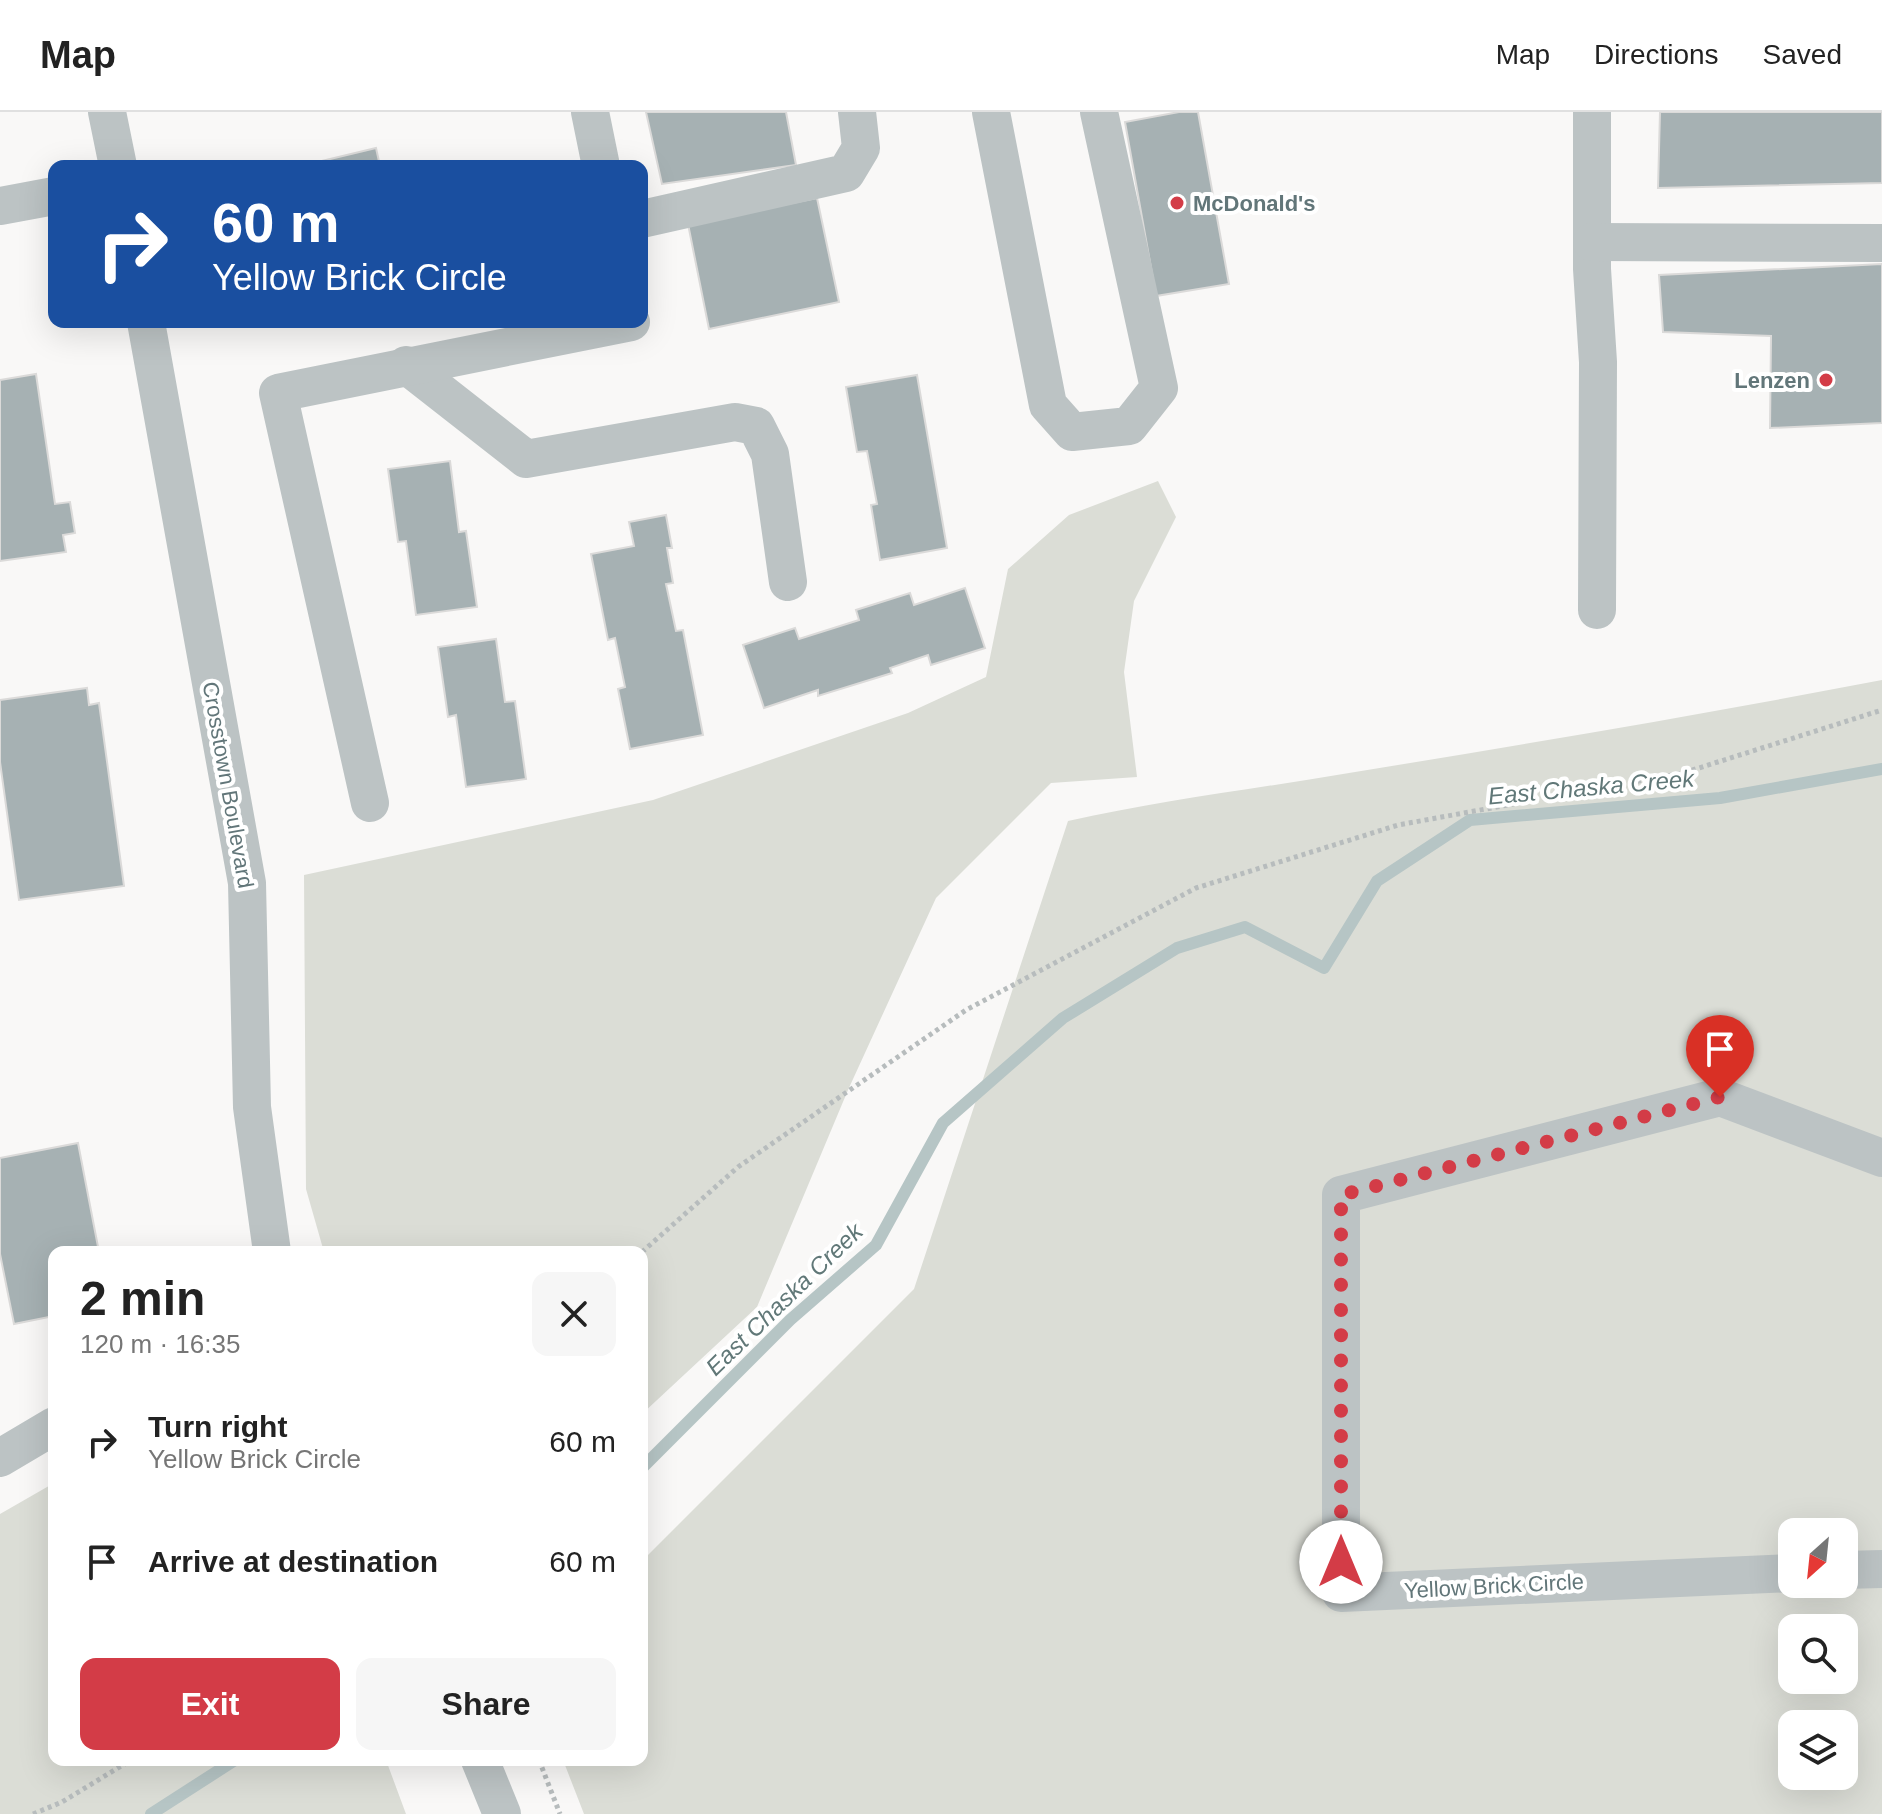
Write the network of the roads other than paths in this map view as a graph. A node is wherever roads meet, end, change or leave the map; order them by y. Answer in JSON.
{"nodes":[{"id":1,"x":107,"y":112,"type":"edge"},
{"id":2,"x":590,"y":112,"type":"edge"},
{"id":3,"x":857,"y":112,"type":"edge"},
{"id":4,"x":991,"y":112,"type":"edge"},
{"id":5,"x":1099,"y":112,"type":"edge"},
{"id":6,"x":1592,"y":112,"type":"edge"},
{"id":7,"x":117,"y":160,"type":"edge"},
{"id":8,"x":600,"y":160,"type":"edge"},
{"id":9,"x":48,"y":197,"type":"edge"},
{"id":10,"x":0,"y":206,"type":"edge"},
{"id":11,"x":648,"y":218,"type":"edge"},
{"id":12,"x":1592,"y":242,"type":"junction"},
{"id":13,"x":1882,"y":243,"type":"edge"},
{"id":14,"x":147,"y":328,"type":"edge"},
{"id":15,"x":600,"y":328,"type":"edge"},
{"id":16,"x":406,"y":365,"type":"junction"},
{"id":17,"x":788,"y":582,"type":"dead end"},
{"id":18,"x":1597,"y":610,"type":"dead end"},
{"id":19,"x":370,"y":803,"type":"dead end"},
{"id":20,"x":1882,"y":1158,"type":"edge"},
{"id":21,"x":271,"y":1246,"type":"edge"},
{"id":22,"x":48,"y":1430,"type":"edge"},
{"id":23,"x":0,"y":1458,"type":"edge"},
{"id":24,"x":1882,"y":1569,"type":"edge"},
{"id":25,"x":1858,"y":1570,"type":"edge"},
{"id":26,"x":1778,"y":1574,"type":"edge"},
{"id":27,"x":482,"y":1766,"type":"edge"},
{"id":28,"x":502,"y":1814,"type":"edge"}],
"edges":[{"from":1,"to":7,"type":"street"},
{"from":2,"to":8,"type":"street"},
{"from":3,"to":11,"type":"street"},
{"from":4,"to":5,"type":"street"},
{"from":6,"to":12,"type":"street"},
{"from":9,"to":10,"type":"street"},
{"from":12,"to":13,"type":"street"},
{"from":12,"to":18,"type":"street"},
{"from":14,"to":21,"type":"street","name":"Crosstown Boulevard"},
{"from":15,"to":16,"type":"street"},
{"from":16,"to":17,"type":"street"},
{"from":16,"to":19,"type":"street"},
{"from":20,"to":26,"type":"street","name":"Yellow Brick Circle"},
{"from":22,"to":23,"type":"street"},
{"from":24,"to":25,"type":"street"},
{"from":27,"to":28,"type":"street"}]}
